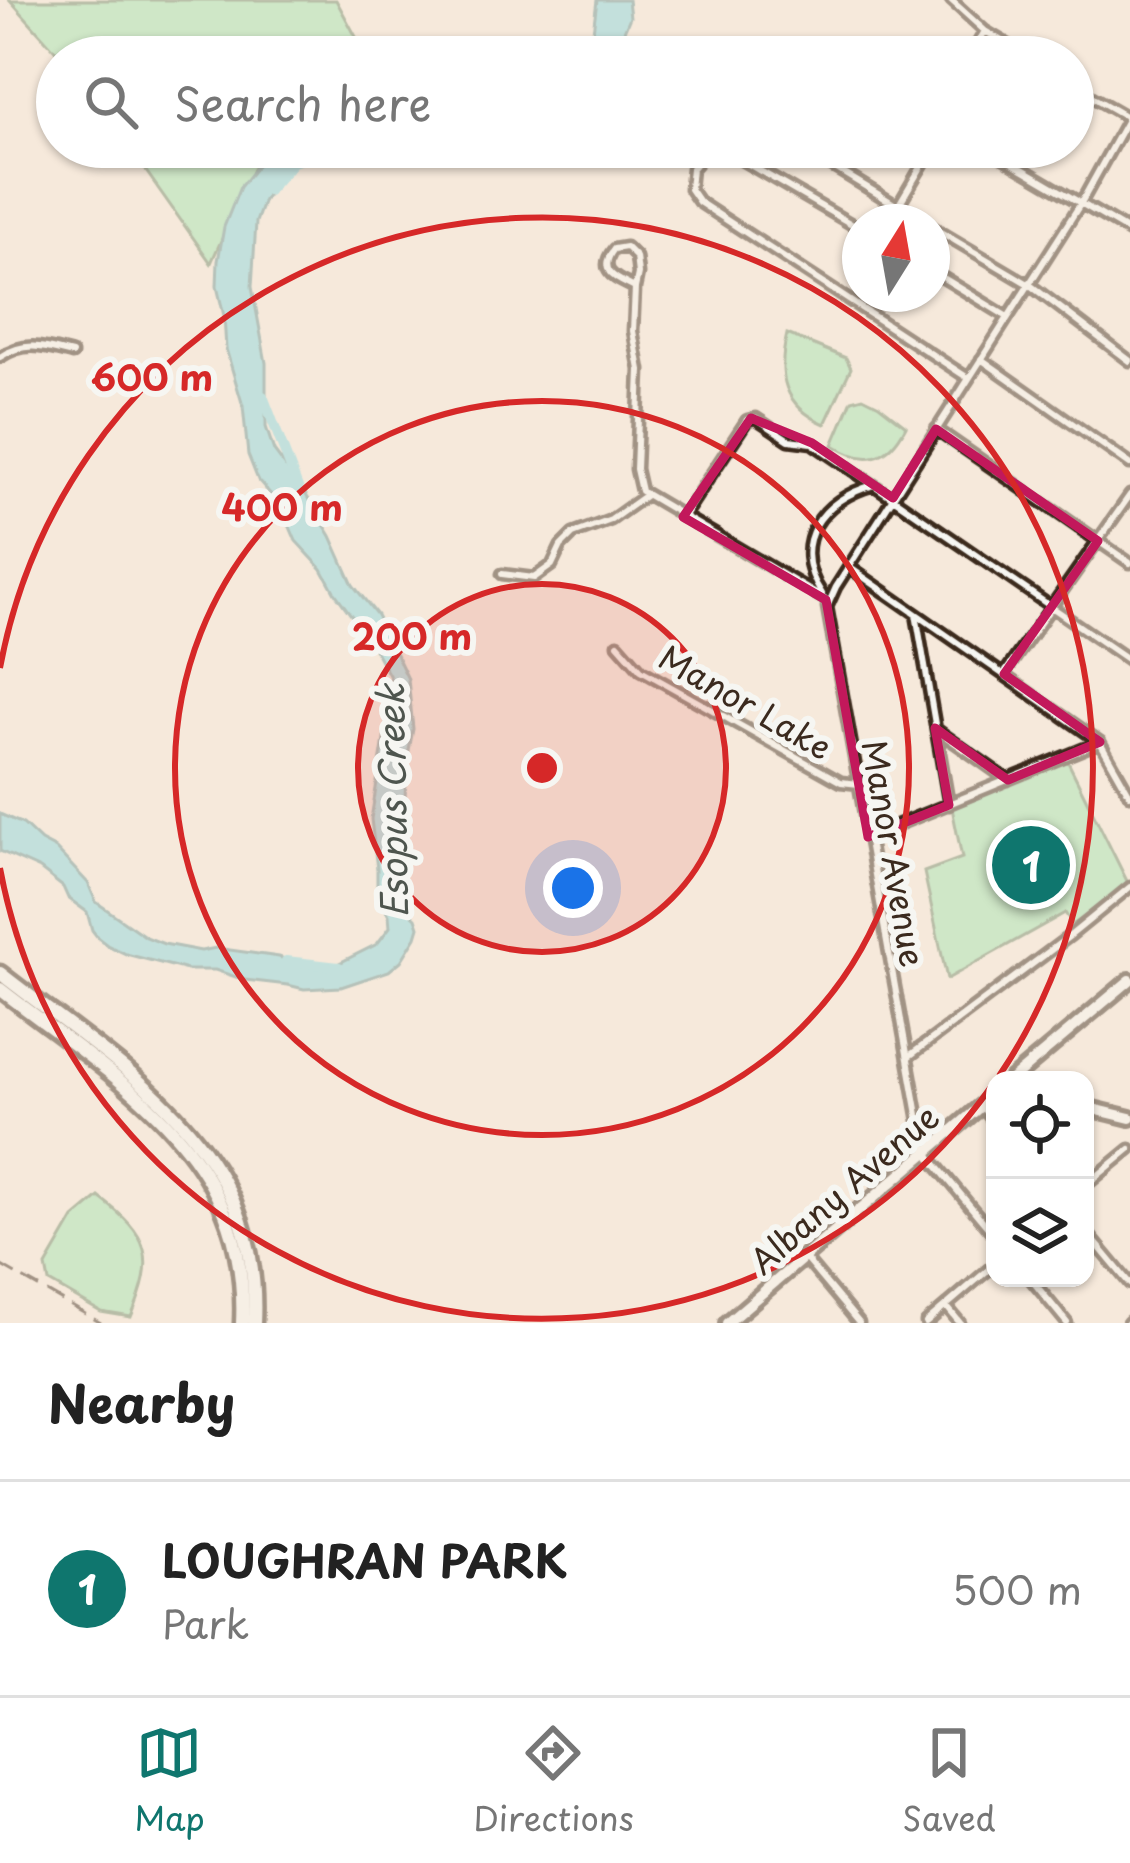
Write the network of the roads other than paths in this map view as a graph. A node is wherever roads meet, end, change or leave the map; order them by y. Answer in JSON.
{"nodes":[{"id":1,"x":951,"y":0,"type":"edge"},
{"id":2,"x":985,"y":31,"type":"junction"},
{"id":3,"x":982,"y":36,"type":"edge"},
{"id":4,"x":993,"y":36,"type":"edge"},
{"id":5,"x":1094,"y":98,"type":"edge"},
{"id":6,"x":1129,"y":119,"type":"edge"},
{"id":7,"x":693,"y":168,"type":"edge"},
{"id":8,"x":755,"y":168,"type":"edge"},
{"id":9,"x":835,"y":168,"type":"edge"},
{"id":10,"x":921,"y":168,"type":"edge"},
{"id":11,"x":1021,"y":168,"type":"edge"},
{"id":12,"x":1081,"y":203,"type":"junction"},
{"id":13,"x":895,"y":204,"type":"edge"},
{"id":14,"x":899,"y":204,"type":"edge"},
{"id":15,"x":842,"y":218,"type":"edge"},
{"id":16,"x":1130,"y":232,"type":"edge"},
{"id":17,"x":950,"y":238,"type":"edge"},
{"id":18,"x":950,"y":282,"type":"edge"},
{"id":19,"x":1030,"y":286,"type":"junction"},
{"id":20,"x":634,"y":288,"type":"junction"},
{"id":21,"x":842,"y":295,"type":"edge"},
{"id":22,"x":868,"y":312,"type":"edge"},
{"id":23,"x":1007,"y":317,"type":"junction"},
{"id":24,"x":72,"y":354,"type":"dead end"},
{"id":25,"x":0,"y":357,"type":"edge"},
{"id":26,"x":980,"y":358,"type":"junction"},
{"id":27,"x":1130,"y":361,"type":"edge"},
{"id":28,"x":968,"y":378,"type":"junction"},
{"id":29,"x":936,"y":429,"type":"junction"},
{"id":30,"x":1130,"y":464,"type":"edge"},
{"id":31,"x":874,"y":485,"type":"junction"},
{"id":32,"x":646,"y":495,"type":"junction"},
{"id":33,"x":1130,"y":495,"type":"edge"},
{"id":34,"x":893,"y":497,"type":"junction"},
{"id":35,"x":683,"y":517,"type":"junction"},
{"id":36,"x":1098,"y":542,"type":"junction"},
{"id":37,"x":1130,"y":563,"type":"edge"},
{"id":38,"x":849,"y":567,"type":"junction"},
{"id":39,"x":502,"y":574,"type":"dead end"},
{"id":40,"x":828,"y":601,"type":"junction"},
{"id":41,"x":1052,"y":608,"type":"junction"},
{"id":42,"x":915,"y":612,"type":"junction"},
{"id":43,"x":618,"y":644,"type":"dead end"},
{"id":44,"x":1130,"y":661,"type":"edge"},
{"id":45,"x":1004,"y":674,"type":"junction"},
{"id":46,"x":935,"y":728,"type":"junction"},
{"id":47,"x":1100,"y":742,"type":"junction"},
{"id":48,"x":1008,"y":780,"type":"junction"},
{"id":49,"x":859,"y":784,"type":"junction"},
{"id":50,"x":1130,"y":794,"type":"edge"},
{"id":51,"x":949,"y":805,"type":"junction"},
{"id":52,"x":868,"y":837,"type":"junction"},
{"id":53,"x":1130,"y":887,"type":"edge"},
{"id":54,"x":0,"y":974,"type":"edge"},
{"id":55,"x":1130,"y":980,"type":"edge"},
{"id":56,"x":0,"y":989,"type":"edge"},
{"id":57,"x":908,"y":1057,"type":"junction"},
{"id":58,"x":1022,"y":1071,"type":"edge"},
{"id":59,"x":986,"y":1102,"type":"edge"},
{"id":60,"x":981,"y":1106,"type":"junction"},
{"id":61,"x":1094,"y":1109,"type":"edge"},
{"id":62,"x":986,"y":1112,"type":"edge"},
{"id":63,"x":1130,"y":1118,"type":"edge"},
{"id":64,"x":1130,"y":1149,"type":"edge"},
{"id":65,"x":926,"y":1152,"type":"junction"},
{"id":66,"x":1094,"y":1179,"type":"edge"},
{"id":67,"x":986,"y":1225,"type":"edge"},
{"id":68,"x":1094,"y":1242,"type":"edge"},
{"id":69,"x":804,"y":1257,"type":"junction"},
{"id":70,"x":986,"y":1272,"type":"edge"},
{"id":71,"x":1130,"y":1284,"type":"edge"},
{"id":72,"x":1037,"y":1287,"type":"edge"},
{"id":73,"x":947,"y":1306,"type":"junction"},
{"id":74,"x":242,"y":1323,"type":"edge"},
{"id":75,"x":254,"y":1323,"type":"edge"},
{"id":76,"x":727,"y":1323,"type":"edge"},
{"id":77,"x":859,"y":1323,"type":"edge"},
{"id":78,"x":926,"y":1323,"type":"edge"},
{"id":79,"x":960,"y":1323,"type":"edge"},
{"id":80,"x":1067,"y":1323,"type":"edge"}],
"edges":[{"from":1,"to":2,"type":"street"},
{"from":2,"to":3,"type":"street"},
{"from":2,"to":4,"type":"street"},
{"from":5,"to":6,"type":"street"},
{"from":6,"to":12,"type":"street"},
{"from":7,"to":21,"type":"street"},
{"from":8,"to":15,"type":"street"},
{"from":9,"to":13,"type":"street"},
{"from":10,"to":14,"type":"street"},
{"from":11,"to":12,"type":"street"},
{"from":12,"to":16,"type":"street"},
{"from":12,"to":19,"type":"street"},
{"from":17,"to":19,"type":"street"},
{"from":18,"to":23,"type":"street"},
{"from":19,"to":23,"type":"street"},
{"from":19,"to":27,"type":"street"},
{"from":20,"to":20,"type":"street"},
{"from":20,"to":32,"type":"street"},
{"from":22,"to":28,"type":"street"},
{"from":23,"to":26,"type":"street"},
{"from":24,"to":25,"type":"street"},
{"from":26,"to":28,"type":"street"},
{"from":26,"to":30,"type":"street"},
{"from":28,"to":29,"type":"street"},
{"from":29,"to":34,"type":"street"},
{"from":29,"to":36,"type":"street"},
{"from":31,"to":34,"type":"street"},
{"from":31,"to":35,"type":"street"},
{"from":31,"to":40,"type":"street","name":"Manor Avenue"},
{"from":32,"to":35,"type":"street"},
{"from":32,"to":39,"type":"street"},
{"from":33,"to":36,"type":"street"},
{"from":34,"to":38,"type":"street"},
{"from":34,"to":41,"type":"street"},
{"from":35,"to":40,"type":"street"},
{"from":36,"to":37,"type":"street"},
{"from":36,"to":41,"type":"street"},
{"from":38,"to":40,"type":"street"},
{"from":38,"to":42,"type":"street"},
{"from":40,"to":49,"type":"street","name":"Manor Avenue"},
{"from":41,"to":44,"type":"street"},
{"from":41,"to":45,"type":"street"},
{"from":42,"to":45,"type":"street"},
{"from":42,"to":46,"type":"street"},
{"from":43,"to":49,"type":"street","name":"Manor Lake"},
{"from":45,"to":47,"type":"street"},
{"from":46,"to":48,"type":"street"},
{"from":46,"to":51,"type":"street"},
{"from":47,"to":48,"type":"street"},
{"from":47,"to":50,"type":"street"},
{"from":48,"to":51,"type":"street"},
{"from":49,"to":52,"type":"street","name":"Manor Avenue"},
{"from":51,"to":52,"type":"street"},
{"from":52,"to":57,"type":"street","name":"Manor Avenue"},
{"from":53,"to":57,"type":"street"},
{"from":54,"to":75,"type":"highway"},
{"from":55,"to":58,"type":"main road"},
{"from":56,"to":74,"type":"highway"},
{"from":57,"to":65,"type":"street","name":"Manor Avenue"},
{"from":59,"to":60,"type":"main road","name":"Albany Avenue"},
{"from":60,"to":62,"type":"street"},
{"from":60,"to":65,"type":"main road","name":"Albany Avenue"},
{"from":61,"to":63,"type":"main road"},
{"from":64,"to":66,"type":"street"},
{"from":65,"to":67,"type":"street"},
{"from":65,"to":69,"type":"main road","name":"Albany Avenue"},
{"from":68,"to":71,"type":"street"},
{"from":69,"to":76,"type":"main road","name":"Albany Avenue"},
{"from":69,"to":77,"type":"street"},
{"from":70,"to":73,"type":"street"},
{"from":72,"to":80,"type":"street"},
{"from":73,"to":78,"type":"street"},
{"from":73,"to":79,"type":"street"}]}
